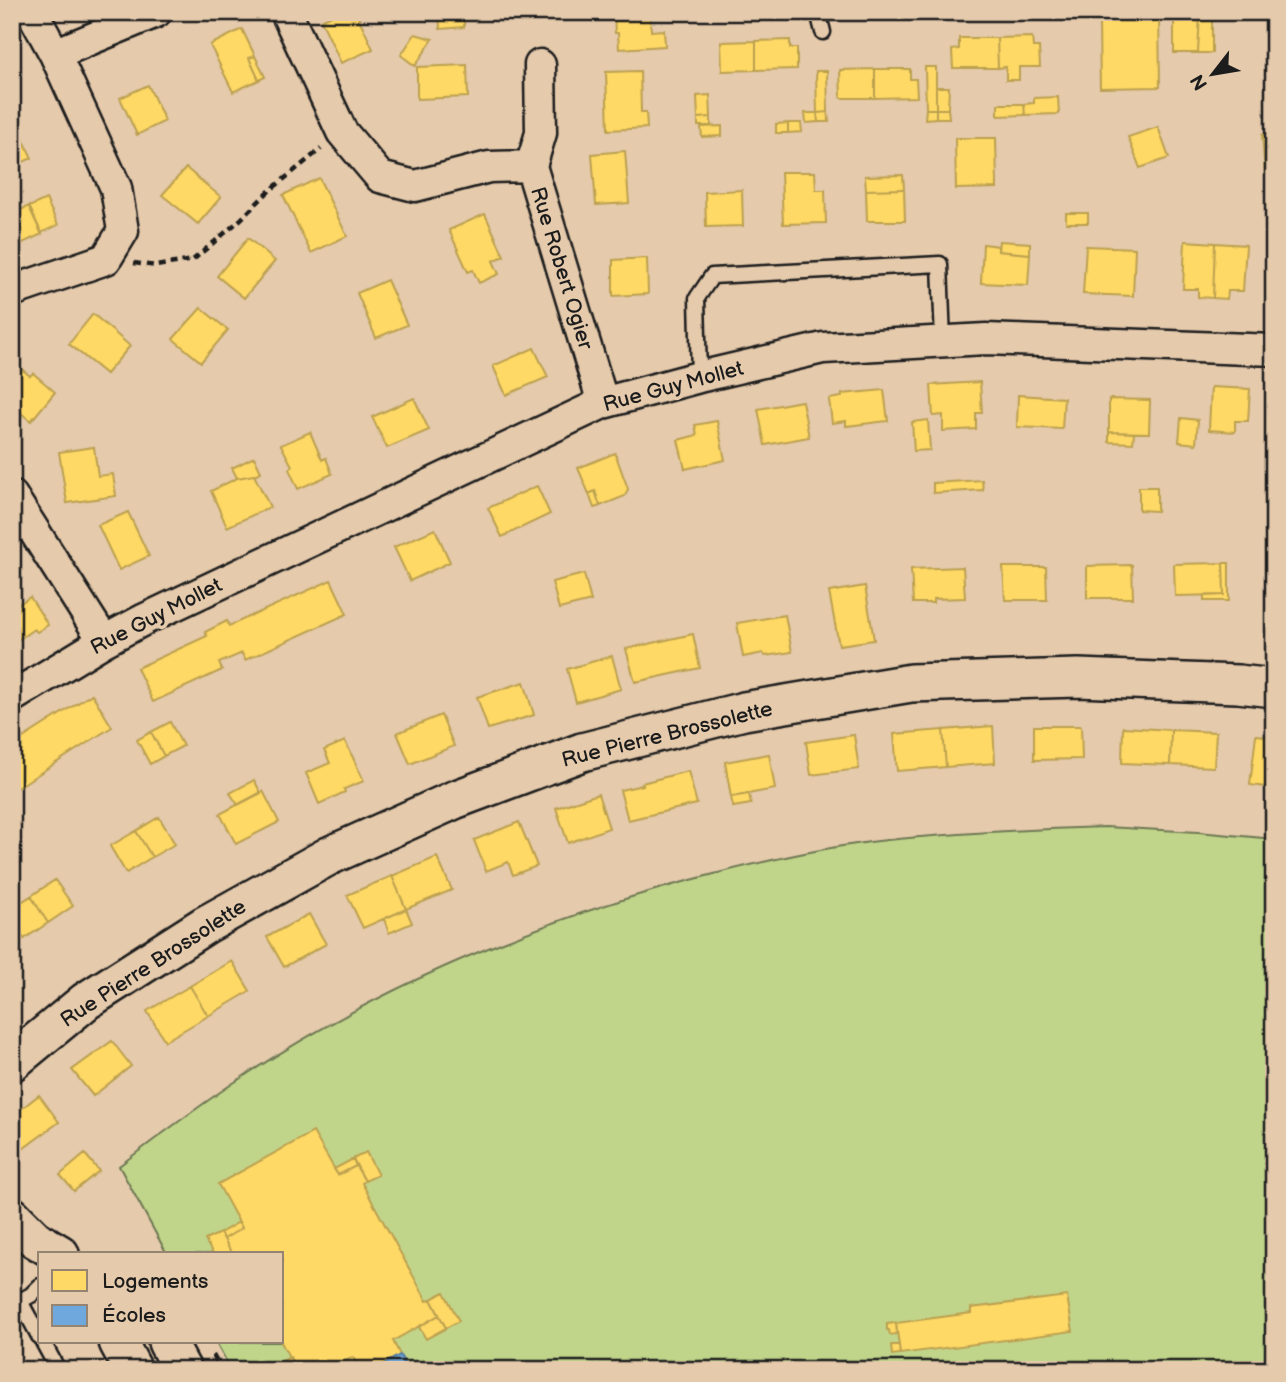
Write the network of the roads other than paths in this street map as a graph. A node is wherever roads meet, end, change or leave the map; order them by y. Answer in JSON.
{"nodes":[{"id":1,"x":32,"y":12,"type":"edge"},
{"id":2,"x":156,"y":12,"type":"edge"},
{"id":3,"x":286,"y":12,"type":"edge"},
{"id":4,"x":818,"y":12,"type":"edge"},
{"id":5,"x":823,"y":32,"type":"dead end"},
{"id":6,"x":55,"y":54,"type":"junction"},
{"id":7,"x":540,"y":65,"type":"dead end"},
{"id":8,"x":531,"y":166,"type":"junction"},
{"id":9,"x":12,"y":292,"type":"edge"},
{"id":10,"x":943,"y":341,"type":"junction"},
{"id":11,"x":1274,"y":350,"type":"edge"},
{"id":12,"x":699,"y":377,"type":"junction"},
{"id":13,"x":603,"y":403,"type":"junction"},
{"id":14,"x":12,"y":496,"type":"edge"},
{"id":15,"x":104,"y":641,"type":"junction"},
{"id":16,"x":1274,"y":688,"type":"edge"},
{"id":17,"x":12,"y":697,"type":"edge"},
{"id":18,"x":12,"y":1062,"type":"edge"},
{"id":19,"x":12,"y":1216,"type":"edge"},
{"id":20,"x":57,"y":1252,"type":"edge"},
{"id":21,"x":38,"y":1288,"type":"edge"},
{"id":22,"x":38,"y":1334,"type":"edge"},
{"id":23,"x":43,"y":1344,"type":"edge"},
{"id":24,"x":119,"y":1344,"type":"edge"},
{"id":25,"x":170,"y":1344,"type":"edge"},
{"id":26,"x":197,"y":1361,"type":"edge"},
{"id":27,"x":58,"y":1370,"type":"edge"},
{"id":28,"x":133,"y":1370,"type":"edge"}],
"edges":[{"from":1,"to":6,"type":"street"},
{"from":2,"to":6,"type":"street"},
{"from":3,"to":8,"type":"street","name":"Rue Robert Ogier"},
{"from":4,"to":5,"type":"lane"},
{"from":6,"to":9,"type":"street"},
{"from":7,"to":8,"type":"street"},
{"from":8,"to":13,"type":"street","name":"Rue Robert Ogier"},
{"from":10,"to":11,"type":"street","name":"Rue Guy Mollet"},
{"from":10,"to":12,"type":"street","name":"Rue Guy Mollet"},
{"from":10,"to":12,"type":"lane"},
{"from":12,"to":13,"type":"street","name":"Rue Guy Mollet"},
{"from":13,"to":15,"type":"street","name":"Rue Guy Mollet"},
{"from":14,"to":15,"type":"street"},
{"from":15,"to":17,"type":"street","name":"Rue Guy Mollet"},
{"from":16,"to":18,"type":"street","name":"Rue Pierre Brossolette"},
{"from":19,"to":20,"type":"street"},
{"from":21,"to":22,"type":"lane"},
{"from":23,"to":27,"type":"lane"},
{"from":24,"to":28,"type":"street"},
{"from":25,"to":26,"type":"street"}]}
